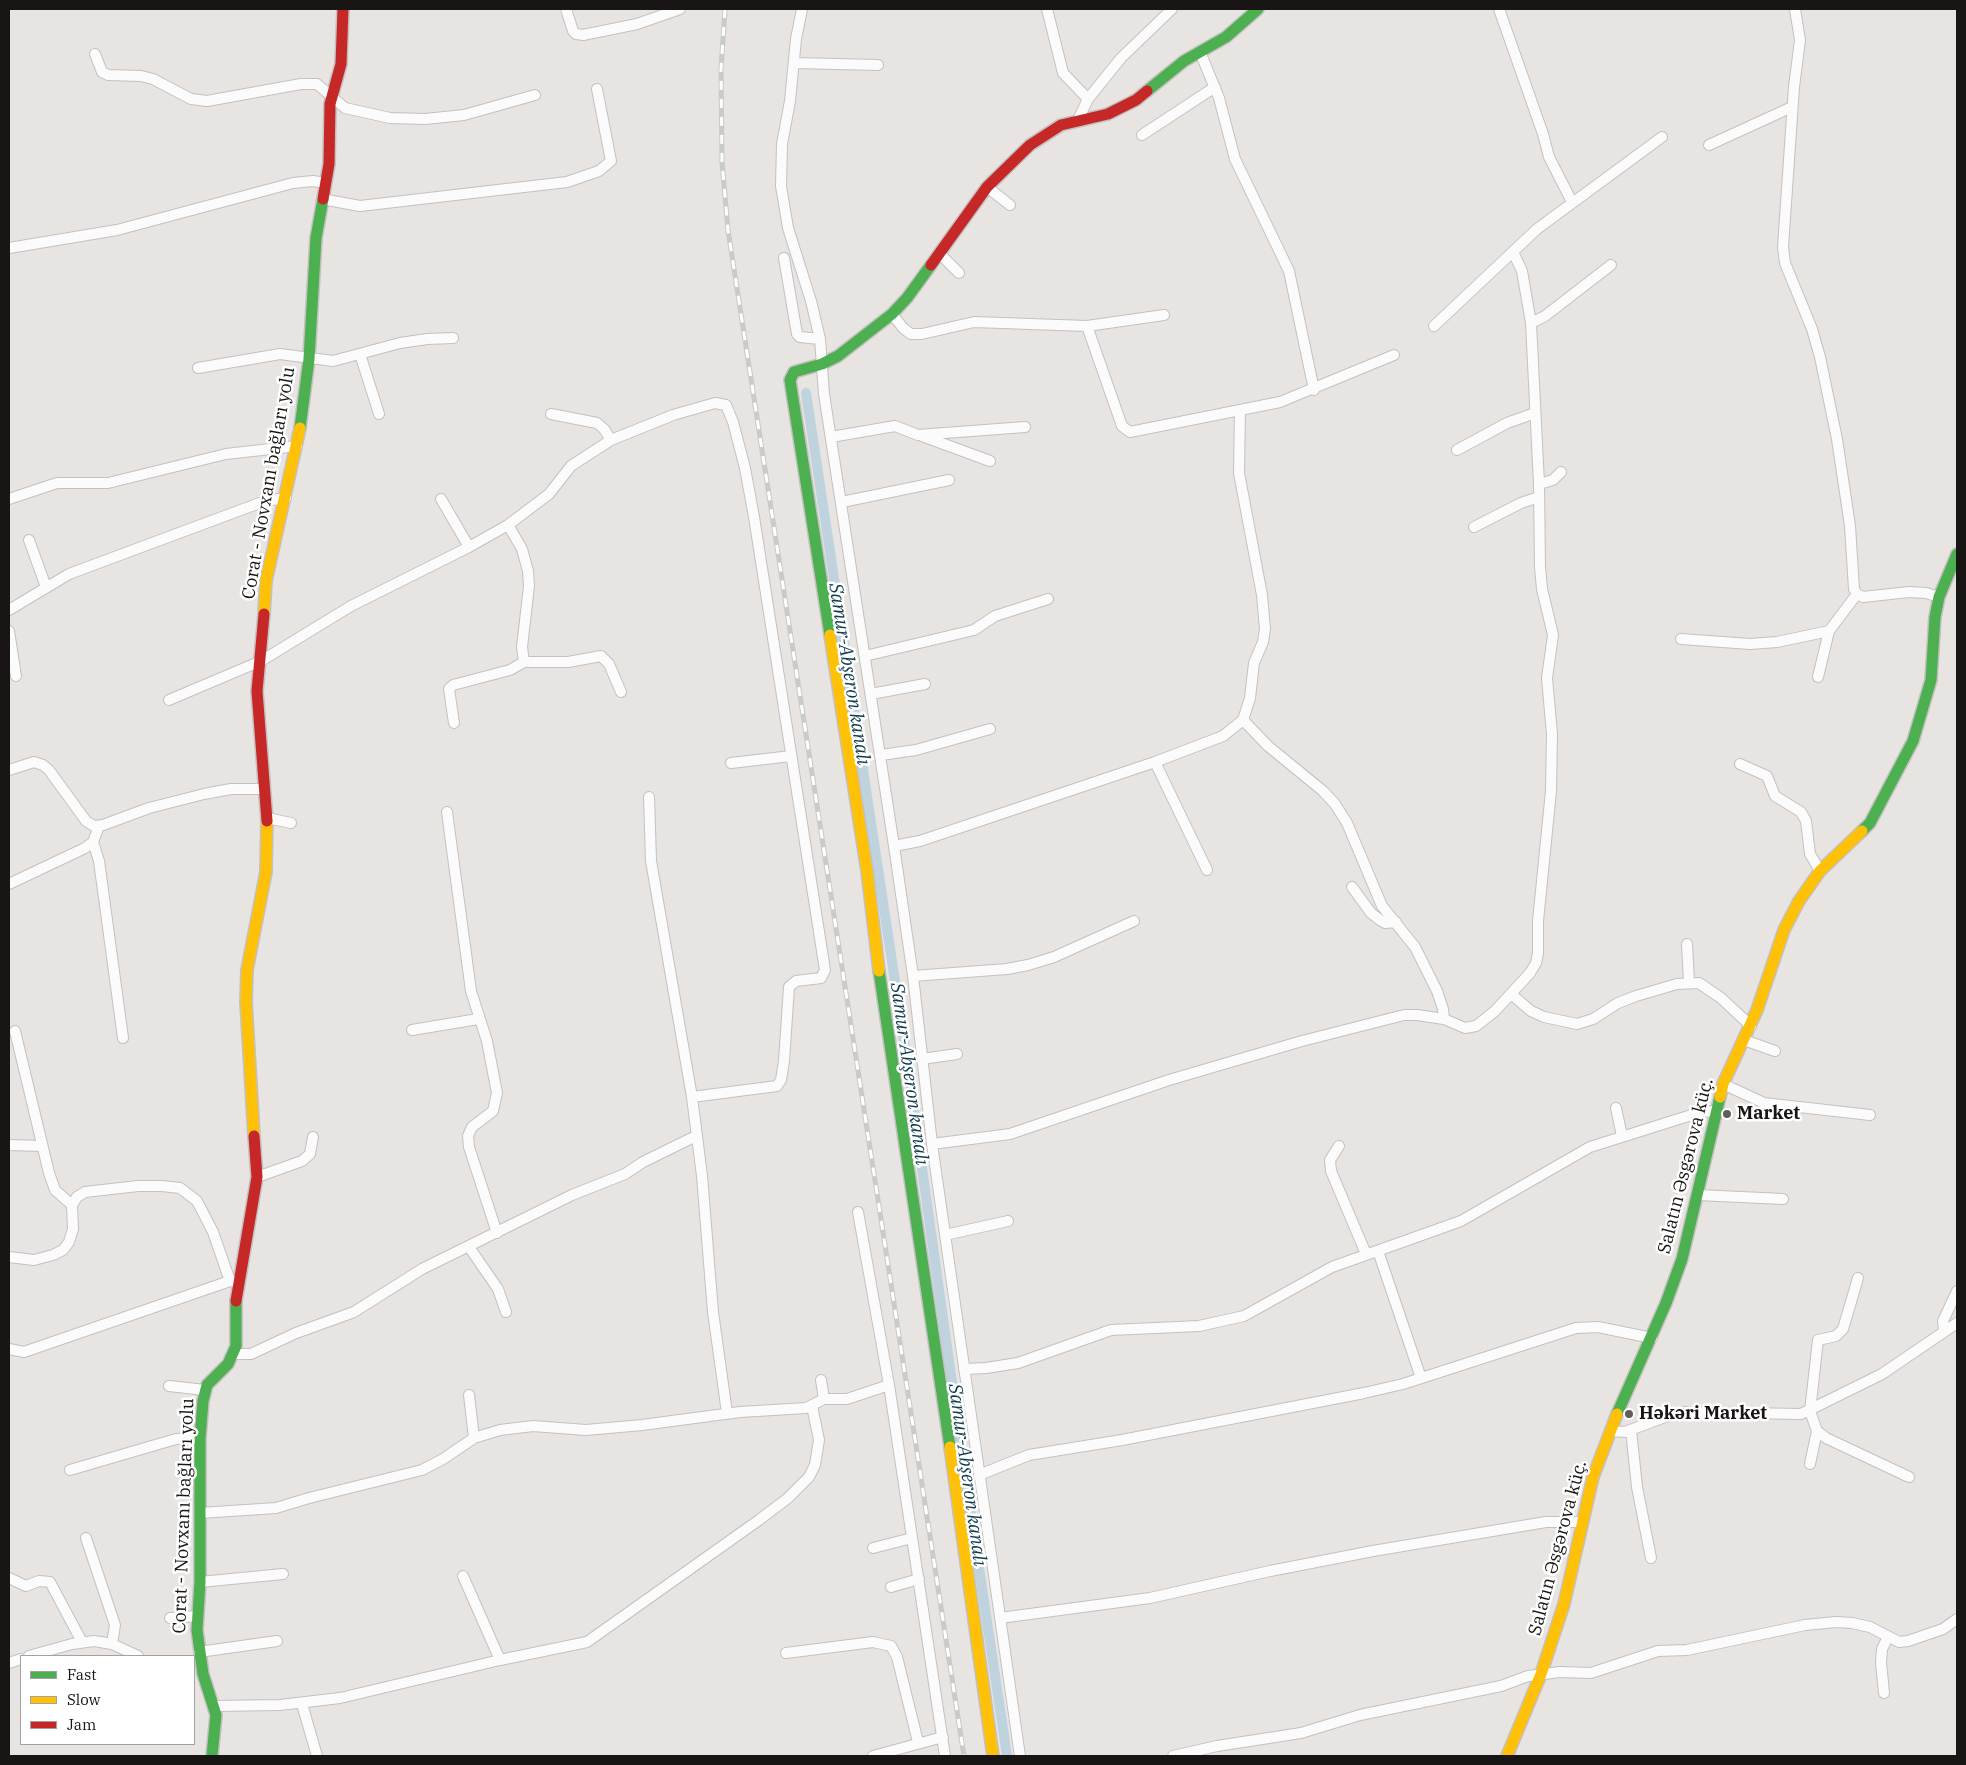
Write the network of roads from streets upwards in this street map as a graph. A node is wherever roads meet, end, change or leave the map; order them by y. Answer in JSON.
{"nodes":[{"id":1,"x":343,"y":9,"type":"edge"},
{"id":2,"x":566,"y":9,"type":"edge"},
{"id":3,"x":680,"y":9,"type":"edge"},
{"id":4,"x":802,"y":9,"type":"edge"},
{"id":5,"x":1046,"y":9,"type":"edge"},
{"id":6,"x":1172,"y":9,"type":"edge"},
{"id":7,"x":1258,"y":9,"type":"edge"},
{"id":8,"x":1499,"y":9,"type":"edge"},
{"id":9,"x":1795,"y":9,"type":"edge"},
{"id":10,"x":1200,"y":52,"type":"junction"},
{"id":11,"x":95,"y":54,"type":"dead end"},
{"id":12,"x":795,"y":63,"type":"junction"},
{"id":13,"x":878,"y":65,"type":"dead end"},
{"id":14,"x":1215,"y":87,"type":"junction"},
{"id":15,"x":597,"y":89,"type":"dead end"},
{"id":16,"x":535,"y":95,"type":"dead end"},
{"id":17,"x":332,"y":98,"type":"junction"},
{"id":18,"x":1088,"y":99,"type":"junction"},
{"id":19,"x":1792,"y":107,"type":"junction"},
{"id":20,"x":1078,"y":120,"type":"junction"},
{"id":21,"x":1142,"y":135,"type":"dead end"},
{"id":22,"x":1662,"y":137,"type":"dead end"},
{"id":23,"x":1709,"y":145,"type":"dead end"},
{"id":24,"x":326,"y":183,"type":"junction"},
{"id":25,"x":987,"y":187,"type":"junction"},
{"id":26,"x":322,"y":199,"type":"junction"},
{"id":27,"x":1572,"y":202,"type":"junction"},
{"id":28,"x":1010,"y":204,"type":"dead end"},
{"id":29,"x":9,"y":248,"type":"edge"},
{"id":30,"x":1513,"y":252,"type":"junction"},
{"id":31,"x":939,"y":253,"type":"junction"},
{"id":32,"x":784,"y":258,"type":"dead end"},
{"id":33,"x":1611,"y":265,"type":"dead end"},
{"id":34,"x":959,"y":273,"type":"dead end"},
{"id":35,"x":892,"y":314,"type":"junction"},
{"id":36,"x":1164,"y":315,"type":"dead end"},
{"id":37,"x":1531,"y":323,"type":"junction"},
{"id":38,"x":1087,"y":326,"type":"junction"},
{"id":39,"x":1434,"y":326,"type":"dead end"},
{"id":40,"x":454,"y":338,"type":"dead end"},
{"id":41,"x":820,"y":339,"type":"junction"},
{"id":42,"x":360,"y":354,"type":"junction"},
{"id":43,"x":1394,"y":356,"type":"dead end"},
{"id":44,"x":309,"y":358,"type":"junction"},
{"id":45,"x":822,"y":364,"type":"junction"},
{"id":46,"x":198,"y":368,"type":"dead end"},
{"id":47,"x":1314,"y":390,"type":"junction"},
{"id":48,"x":1240,"y":411,"type":"junction"},
{"id":49,"x":1535,"y":413,"type":"junction"},
{"id":50,"x":379,"y":414,"type":"dead end"},
{"id":51,"x":550,"y":414,"type":"dead end"},
{"id":52,"x":1025,"y":426,"type":"dead end"},
{"id":53,"x":918,"y":435,"type":"junction"},
{"id":54,"x":831,"y":437,"type":"junction"},
{"id":55,"x":611,"y":440,"type":"junction"},
{"id":56,"x":297,"y":446,"type":"junction"},
{"id":57,"x":1457,"y":450,"type":"dead end"},
{"id":58,"x":990,"y":461,"type":"dead end"},
{"id":59,"x":1561,"y":472,"type":"dead end"},
{"id":60,"x":949,"y":480,"type":"dead end"},
{"id":61,"x":1539,"y":484,"type":"junction"},
{"id":62,"x":1539,"y":497,"type":"junction"},
{"id":63,"x":286,"y":498,"type":"junction"},
{"id":64,"x":9,"y":499,"type":"edge"},
{"id":65,"x":441,"y":499,"type":"dead end"},
{"id":66,"x":842,"y":502,"type":"junction"},
{"id":67,"x":508,"y":525,"type":"junction"},
{"id":68,"x":1474,"y":527,"type":"dead end"},
{"id":69,"x":29,"y":540,"type":"dead end"},
{"id":70,"x":469,"y":547,"type":"junction"},
{"id":71,"x":1957,"y":554,"type":"edge"},
{"id":72,"x":46,"y":587,"type":"junction"},
{"id":73,"x":1857,"y":594,"type":"junction"},
{"id":74,"x":1939,"y":597,"type":"junction"},
{"id":75,"x":1048,"y":599,"type":"dead end"},
{"id":76,"x":9,"y":610,"type":"edge"},
{"id":77,"x":1830,"y":631,"type":"junction"},
{"id":78,"x":9,"y":632,"type":"edge"},
{"id":79,"x":1681,"y":639,"type":"dead end"},
{"id":80,"x":865,"y":656,"type":"junction"},
{"id":81,"x":261,"y":661,"type":"junction"},
{"id":82,"x":524,"y":662,"type":"junction"},
{"id":83,"x":16,"y":676,"type":"dead end"},
{"id":84,"x":1818,"y":676,"type":"dead end"},
{"id":85,"x":924,"y":684,"type":"dead end"},
{"id":86,"x":621,"y":692,"type":"dead end"},
{"id":87,"x":871,"y":694,"type":"junction"},
{"id":88,"x":168,"y":700,"type":"dead end"},
{"id":89,"x":1243,"y":720,"type":"junction"},
{"id":90,"x":454,"y":723,"type":"dead end"},
{"id":91,"x":990,"y":729,"type":"dead end"},
{"id":92,"x":791,"y":756,"type":"junction"},
{"id":93,"x":881,"y":756,"type":"junction"},
{"id":94,"x":731,"y":762,"type":"dead end"},
{"id":95,"x":1155,"y":762,"type":"junction"},
{"id":96,"x":1740,"y":764,"type":"dead end"},
{"id":97,"x":9,"y":770,"type":"edge"},
{"id":98,"x":263,"y":789,"type":"junction"},
{"id":99,"x":648,"y":797,"type":"dead end"},
{"id":100,"x":447,"y":812,"type":"dead end"},
{"id":101,"x":267,"y":818,"type":"junction"},
{"id":102,"x":291,"y":823,"type":"dead end"},
{"id":103,"x":99,"y":826,"type":"junction"},
{"id":104,"x":93,"y":842,"type":"junction"},
{"id":105,"x":894,"y":846,"type":"junction"},
{"id":106,"x":1207,"y":870,"type":"dead end"},
{"id":107,"x":1820,"y":871,"type":"junction"},
{"id":108,"x":9,"y":884,"type":"edge"},
{"id":109,"x":1352,"y":887,"type":"dead end"},
{"id":110,"x":1134,"y":921,"type":"dead end"},
{"id":111,"x":1396,"y":922,"type":"junction"},
{"id":112,"x":1687,"y":944,"type":"dead end"},
{"id":113,"x":913,"y":976,"type":"junction"},
{"id":114,"x":1690,"y":982,"type":"junction"},
{"id":115,"x":1511,"y":994,"type":"junction"},
{"id":116,"x":478,"y":1019,"type":"junction"},
{"id":117,"x":1444,"y":1019,"type":"junction"},
{"id":118,"x":1751,"y":1026,"type":"junction"},
{"id":119,"x":412,"y":1030,"type":"dead end"},
{"id":120,"x":15,"y":1031,"type":"dead end"},
{"id":121,"x":123,"y":1038,"type":"dead end"},
{"id":122,"x":1744,"y":1040,"type":"junction"},
{"id":123,"x":1775,"y":1051,"type":"dead end"},
{"id":124,"x":957,"y":1054,"type":"dead end"},
{"id":125,"x":922,"y":1059,"type":"junction"},
{"id":126,"x":1723,"y":1084,"type":"junction"},
{"id":127,"x":692,"y":1097,"type":"junction"},
{"id":128,"x":1616,"y":1108,"type":"dead end"},
{"id":129,"x":1716,"y":1111,"type":"junction"},
{"id":130,"x":1870,"y":1116,"type":"dead end"},
{"id":131,"x":696,"y":1136,"type":"junction"},
{"id":132,"x":1622,"y":1136,"type":"junction"},
{"id":133,"x":313,"y":1137,"type":"dead end"},
{"id":134,"x":932,"y":1144,"type":"junction"},
{"id":135,"x":9,"y":1145,"type":"edge"},
{"id":136,"x":41,"y":1146,"type":"junction"},
{"id":137,"x":1338,"y":1146,"type":"dead end"},
{"id":138,"x":258,"y":1177,"type":"junction"},
{"id":139,"x":1698,"y":1195,"type":"junction"},
{"id":140,"x":1783,"y":1199,"type":"dead end"},
{"id":141,"x":72,"y":1205,"type":"junction"},
{"id":142,"x":858,"y":1212,"type":"dead end"},
{"id":143,"x":1008,"y":1221,"type":"dead end"},
{"id":144,"x":497,"y":1233,"type":"junction"},
{"id":145,"x":945,"y":1234,"type":"junction"},
{"id":146,"x":469,"y":1247,"type":"junction"},
{"id":147,"x":1378,"y":1251,"type":"junction"},
{"id":148,"x":1366,"y":1254,"type":"junction"},
{"id":149,"x":9,"y":1257,"type":"edge"},
{"id":150,"x":1858,"y":1278,"type":"dead end"},
{"id":151,"x":234,"y":1281,"type":"junction"},
{"id":152,"x":1957,"y":1291,"type":"edge"},
{"id":153,"x":506,"y":1312,"type":"dead end"},
{"id":154,"x":1957,"y":1323,"type":"edge"},
{"id":155,"x":1944,"y":1331,"type":"junction"},
{"id":156,"x":1652,"y":1338,"type":"junction"},
{"id":157,"x":9,"y":1349,"type":"edge"},
{"id":158,"x":234,"y":1354,"type":"junction"},
{"id":159,"x":964,"y":1369,"type":"junction"},
{"id":160,"x":1421,"y":1378,"type":"junction"},
{"id":161,"x":822,"y":1380,"type":"dead end"},
{"id":162,"x":889,"y":1385,"type":"junction"},
{"id":163,"x":169,"y":1386,"type":"dead end"},
{"id":164,"x":204,"y":1390,"type":"junction"},
{"id":165,"x":469,"y":1395,"type":"dead end"},
{"id":166,"x":824,"y":1399,"type":"junction"},
{"id":167,"x":812,"y":1406,"type":"junction"},
{"id":168,"x":1810,"y":1411,"type":"junction"},
{"id":169,"x":727,"y":1413,"type":"junction"},
{"id":170,"x":1631,"y":1430,"type":"junction"},
{"id":171,"x":1610,"y":1431,"type":"junction"},
{"id":172,"x":1817,"y":1431,"type":"junction"},
{"id":173,"x":200,"y":1438,"type":"junction"},
{"id":174,"x":474,"y":1438,"type":"junction"},
{"id":175,"x":1810,"y":1464,"type":"dead end"},
{"id":176,"x":70,"y":1470,"type":"dead end"},
{"id":177,"x":979,"y":1475,"type":"junction"},
{"id":178,"x":1909,"y":1477,"type":"dead end"},
{"id":179,"x":200,"y":1512,"type":"junction"},
{"id":180,"x":1581,"y":1522,"type":"junction"},
{"id":181,"x":86,"y":1538,"type":"dead end"},
{"id":182,"x":912,"y":1538,"type":"junction"},
{"id":183,"x":873,"y":1548,"type":"dead end"},
{"id":184,"x":1651,"y":1558,"type":"dead end"},
{"id":185,"x":283,"y":1574,"type":"dead end"},
{"id":186,"x":463,"y":1576,"type":"dead end"},
{"id":187,"x":9,"y":1578,"type":"edge"},
{"id":188,"x":919,"y":1579,"type":"junction"},
{"id":189,"x":200,"y":1582,"type":"junction"},
{"id":190,"x":891,"y":1587,"type":"dead end"},
{"id":191,"x":198,"y":1616,"type":"junction"},
{"id":192,"x":170,"y":1618,"type":"dead end"},
{"id":193,"x":1000,"y":1618,"type":"junction"},
{"id":194,"x":1957,"y":1619,"type":"edge"},
{"id":195,"x":1888,"y":1637,"type":"junction"},
{"id":196,"x":277,"y":1641,"type":"dead end"},
{"id":197,"x":82,"y":1642,"type":"junction"},
{"id":198,"x":112,"y":1644,"type":"junction"},
{"id":199,"x":58,"y":1652,"type":"edge"},
{"id":200,"x":199,"y":1652,"type":"junction"},
{"id":201,"x":786,"y":1653,"type":"dead end"},
{"id":202,"x":36,"y":1655,"type":"edge"},
{"id":203,"x":136,"y":1655,"type":"edge"},
{"id":204,"x":500,"y":1660,"type":"junction"},
{"id":205,"x":1541,"y":1674,"type":"junction"},
{"id":206,"x":195,"y":1684,"type":"edge"},
{"id":207,"x":208,"y":1686,"type":"junction"},
{"id":208,"x":1884,"y":1693,"type":"dead end"},
{"id":209,"x":302,"y":1704,"type":"junction"},
{"id":210,"x":215,"y":1706,"type":"junction"},
{"id":211,"x":942,"y":1737,"type":"junction"},
{"id":212,"x":918,"y":1742,"type":"junction"},
{"id":213,"x":212,"y":1756,"type":"edge"},
{"id":214,"x":317,"y":1756,"type":"edge"},
{"id":215,"x":873,"y":1756,"type":"edge"},
{"id":216,"x":945,"y":1756,"type":"edge"},
{"id":217,"x":993,"y":1756,"type":"edge"},
{"id":218,"x":1020,"y":1756,"type":"edge"},
{"id":219,"x":1173,"y":1756,"type":"edge"},
{"id":220,"x":1507,"y":1756,"type":"edge"}],
"edges":[{"from":1,"to":17,"type":"street","name":"Corat - Novxanı bağları yolu"},
{"from":2,"to":3,"type":"street"},
{"from":4,"to":12,"type":"street"},
{"from":5,"to":18,"type":"street"},
{"from":6,"to":18,"type":"street"},
{"from":7,"to":10,"type":"street"},
{"from":8,"to":27,"type":"street"},
{"from":9,"to":19,"type":"street"},
{"from":10,"to":14,"type":"street"},
{"from":10,"to":20,"type":"street"},
{"from":11,"to":17,"type":"street"},
{"from":12,"to":13,"type":"street"},
{"from":12,"to":41,"type":"street"},
{"from":14,"to":21,"type":"street"},
{"from":14,"to":47,"type":"street"},
{"from":15,"to":26,"type":"street"},
{"from":16,"to":17,"type":"street"},
{"from":17,"to":24,"type":"street","name":"Corat - Novxanı bağları yolu"},
{"from":18,"to":20,"type":"street"},
{"from":19,"to":23,"type":"street"},
{"from":19,"to":73,"type":"street"},
{"from":20,"to":25,"type":"street"},
{"from":22,"to":27,"type":"street"},
{"from":24,"to":26,"type":"street","name":"Corat - Novxanı bağları yolu"},
{"from":24,"to":29,"type":"street"},
{"from":25,"to":28,"type":"street"},
{"from":25,"to":31,"type":"street"},
{"from":26,"to":44,"type":"street","name":"Corat - Novxanı bağları yolu"},
{"from":27,"to":30,"type":"street"},
{"from":30,"to":37,"type":"street"},
{"from":30,"to":39,"type":"street"},
{"from":31,"to":34,"type":"street"},
{"from":31,"to":35,"type":"street"},
{"from":32,"to":41,"type":"street"},
{"from":33,"to":37,"type":"street"},
{"from":35,"to":38,"type":"street"},
{"from":35,"to":45,"type":"street"},
{"from":36,"to":38,"type":"street"},
{"from":37,"to":49,"type":"street"},
{"from":38,"to":48,"type":"street"},
{"from":40,"to":42,"type":"street"},
{"from":41,"to":45,"type":"street"},
{"from":42,"to":44,"type":"street"},
{"from":42,"to":50,"type":"street"},
{"from":43,"to":47,"type":"street"},
{"from":44,"to":46,"type":"street"},
{"from":44,"to":56,"type":"street","name":"Corat - Novxanı bağları yolu"},
{"from":45,"to":54,"type":"street"},
{"from":45,"to":217,"type":"street"},
{"from":47,"to":48,"type":"street"},
{"from":48,"to":89,"type":"street"},
{"from":49,"to":57,"type":"street"},
{"from":49,"to":61,"type":"street"},
{"from":51,"to":55,"type":"street"},
{"from":52,"to":53,"type":"street"},
{"from":53,"to":54,"type":"street"},
{"from":53,"to":58,"type":"street"},
{"from":54,"to":66,"type":"street"},
{"from":55,"to":67,"type":"street"},
{"from":55,"to":92,"type":"street"},
{"from":56,"to":63,"type":"street","name":"Corat - Novxanı bağları yolu"},
{"from":56,"to":64,"type":"street"},
{"from":59,"to":61,"type":"street"},
{"from":60,"to":66,"type":"street"},
{"from":61,"to":62,"type":"street"},
{"from":62,"to":68,"type":"street"},
{"from":62,"to":115,"type":"street"},
{"from":63,"to":72,"type":"street"},
{"from":63,"to":81,"type":"street","name":"Corat - Novxanı bağları yolu"},
{"from":65,"to":70,"type":"street"},
{"from":66,"to":80,"type":"street"},
{"from":67,"to":70,"type":"street"},
{"from":67,"to":82,"type":"street"},
{"from":69,"to":72,"type":"street"},
{"from":70,"to":81,"type":"street"},
{"from":71,"to":74,"type":"street","name":"Salatın Əsgərova küç."},
{"from":72,"to":76,"type":"street"},
{"from":73,"to":74,"type":"street"},
{"from":73,"to":77,"type":"street"},
{"from":74,"to":107,"type":"street","name":"Salatın Əsgərova küç."},
{"from":75,"to":80,"type":"street"},
{"from":77,"to":79,"type":"street"},
{"from":77,"to":84,"type":"street"},
{"from":78,"to":83,"type":"street"},
{"from":80,"to":87,"type":"street"},
{"from":81,"to":88,"type":"street"},
{"from":81,"to":98,"type":"street","name":"Corat - Novxanı bağları yolu"},
{"from":82,"to":86,"type":"street"},
{"from":82,"to":90,"type":"street"},
{"from":85,"to":87,"type":"street"},
{"from":87,"to":93,"type":"street"},
{"from":89,"to":95,"type":"street"},
{"from":89,"to":111,"type":"street"},
{"from":91,"to":93,"type":"street"},
{"from":92,"to":94,"type":"street"},
{"from":92,"to":127,"type":"street"},
{"from":93,"to":105,"type":"street"},
{"from":95,"to":105,"type":"street"},
{"from":95,"to":106,"type":"street"},
{"from":96,"to":107,"type":"street"},
{"from":97,"to":103,"type":"street"},
{"from":98,"to":101,"type":"street","name":"Corat - Novxanı bağları yolu"},
{"from":98,"to":103,"type":"street"},
{"from":99,"to":127,"type":"street"},
{"from":100,"to":116,"type":"street"},
{"from":101,"to":102,"type":"street"},
{"from":101,"to":138,"type":"street","name":"Corat - Novxanı bağları yolu"},
{"from":103,"to":104,"type":"street"},
{"from":104,"to":108,"type":"street"},
{"from":104,"to":121,"type":"street"},
{"from":105,"to":113,"type":"street"},
{"from":107,"to":118,"type":"street","name":"Salatın Əsgərova küç."},
{"from":109,"to":111,"type":"street"},
{"from":110,"to":113,"type":"street"},
{"from":111,"to":117,"type":"street"},
{"from":112,"to":114,"type":"street"},
{"from":113,"to":125,"type":"street"},
{"from":114,"to":115,"type":"street"},
{"from":114,"to":118,"type":"street"},
{"from":115,"to":117,"type":"street"},
{"from":116,"to":119,"type":"street"},
{"from":116,"to":144,"type":"street"},
{"from":117,"to":134,"type":"street"},
{"from":118,"to":122,"type":"street","name":"Salatın Əsgərova küç."},
{"from":120,"to":136,"type":"street"},
{"from":122,"to":123,"type":"street"},
{"from":122,"to":126,"type":"street","name":"Salatın Əsgərova küç."},
{"from":124,"to":125,"type":"street"},
{"from":125,"to":134,"type":"street"},
{"from":126,"to":129,"type":"street","name":"Salatın Əsgərova küç."},
{"from":126,"to":130,"type":"street"},
{"from":127,"to":131,"type":"street"},
{"from":128,"to":132,"type":"street"},
{"from":129,"to":132,"type":"street"},
{"from":129,"to":139,"type":"street","name":"Salatın Əsgərova küç."},
{"from":131,"to":144,"type":"street"},
{"from":131,"to":169,"type":"street"},
{"from":132,"to":147,"type":"street"},
{"from":133,"to":138,"type":"street"},
{"from":134,"to":145,"type":"street"},
{"from":135,"to":136,"type":"street"},
{"from":136,"to":141,"type":"street"},
{"from":137,"to":148,"type":"street"},
{"from":138,"to":151,"type":"street","name":"Corat - Novxanı bağları yolu"},
{"from":139,"to":140,"type":"street"},
{"from":139,"to":156,"type":"street","name":"Salatın Əsgərova küç."},
{"from":141,"to":149,"type":"street"},
{"from":141,"to":151,"type":"street"},
{"from":142,"to":162,"type":"street"},
{"from":143,"to":145,"type":"street"},
{"from":144,"to":146,"type":"street"},
{"from":145,"to":159,"type":"street"},
{"from":146,"to":153,"type":"street"},
{"from":146,"to":158,"type":"street"},
{"from":147,"to":148,"type":"street"},
{"from":147,"to":160,"type":"street"},
{"from":148,"to":159,"type":"street"},
{"from":150,"to":168,"type":"street"},
{"from":151,"to":157,"type":"street"},
{"from":151,"to":158,"type":"street","name":"Corat - Novxanı bağları yolu"},
{"from":152,"to":155,"type":"street"},
{"from":154,"to":155,"type":"street"},
{"from":155,"to":168,"type":"street"},
{"from":156,"to":160,"type":"street"},
{"from":156,"to":171,"type":"street","name":"Salatın Əsgərova küç."},
{"from":158,"to":164,"type":"street","name":"Corat - Novxanı bağları yolu"},
{"from":159,"to":177,"type":"street"},
{"from":160,"to":177,"type":"street"},
{"from":161,"to":166,"type":"street"},
{"from":162,"to":166,"type":"street"},
{"from":162,"to":182,"type":"street"},
{"from":163,"to":164,"type":"street"},
{"from":164,"to":173,"type":"street","name":"Corat - Novxanı bağları yolu"},
{"from":165,"to":174,"type":"street"},
{"from":166,"to":167,"type":"street"},
{"from":167,"to":169,"type":"street"},
{"from":167,"to":204,"type":"street"},
{"from":168,"to":170,"type":"street"},
{"from":168,"to":172,"type":"street"},
{"from":169,"to":174,"type":"street"},
{"from":170,"to":171,"type":"street"},
{"from":170,"to":184,"type":"street"},
{"from":171,"to":180,"type":"street","name":"Salatın Əsgərova küç."},
{"from":172,"to":175,"type":"street"},
{"from":172,"to":178,"type":"street"},
{"from":173,"to":176,"type":"street"},
{"from":173,"to":179,"type":"street","name":"Corat - Novxanı bağları yolu"},
{"from":174,"to":179,"type":"street"},
{"from":177,"to":193,"type":"street"},
{"from":179,"to":189,"type":"street","name":"Corat - Novxanı bağları yolu"},
{"from":180,"to":193,"type":"street"},
{"from":180,"to":205,"type":"street","name":"Salatın Əsgərova küç."},
{"from":181,"to":198,"type":"street"},
{"from":182,"to":183,"type":"street"},
{"from":182,"to":188,"type":"street"},
{"from":185,"to":189,"type":"street"},
{"from":186,"to":204,"type":"street"},
{"from":187,"to":197,"type":"street"},
{"from":188,"to":190,"type":"street"},
{"from":188,"to":211,"type":"street"},
{"from":189,"to":191,"type":"street","name":"Corat - Novxanı bağları yolu"},
{"from":191,"to":192,"type":"street"},
{"from":191,"to":200,"type":"street","name":"Corat - Novxanı bağları yolu"},
{"from":193,"to":218,"type":"street"},
{"from":194,"to":195,"type":"street"},
{"from":195,"to":205,"type":"street"},
{"from":195,"to":208,"type":"street"},
{"from":196,"to":200,"type":"street"},
{"from":197,"to":198,"type":"street"},
{"from":197,"to":199,"type":"street"},
{"from":198,"to":203,"type":"street"},
{"from":199,"to":202,"type":"street"},
{"from":200,"to":207,"type":"street","name":"Corat - Novxanı bağları yolu"},
{"from":201,"to":212,"type":"street"},
{"from":204,"to":209,"type":"street"},
{"from":205,"to":219,"type":"street"},
{"from":205,"to":220,"type":"street","name":"Salatın Əsgərova küç."},
{"from":206,"to":207,"type":"street"},
{"from":207,"to":210,"type":"street","name":"Corat - Novxanı bağları yolu"},
{"from":209,"to":210,"type":"street"},
{"from":209,"to":214,"type":"street"},
{"from":210,"to":213,"type":"street","name":"Corat - Novxanı bağları yolu"},
{"from":211,"to":212,"type":"street"},
{"from":211,"to":216,"type":"street"},
{"from":212,"to":215,"type":"street"}]}
